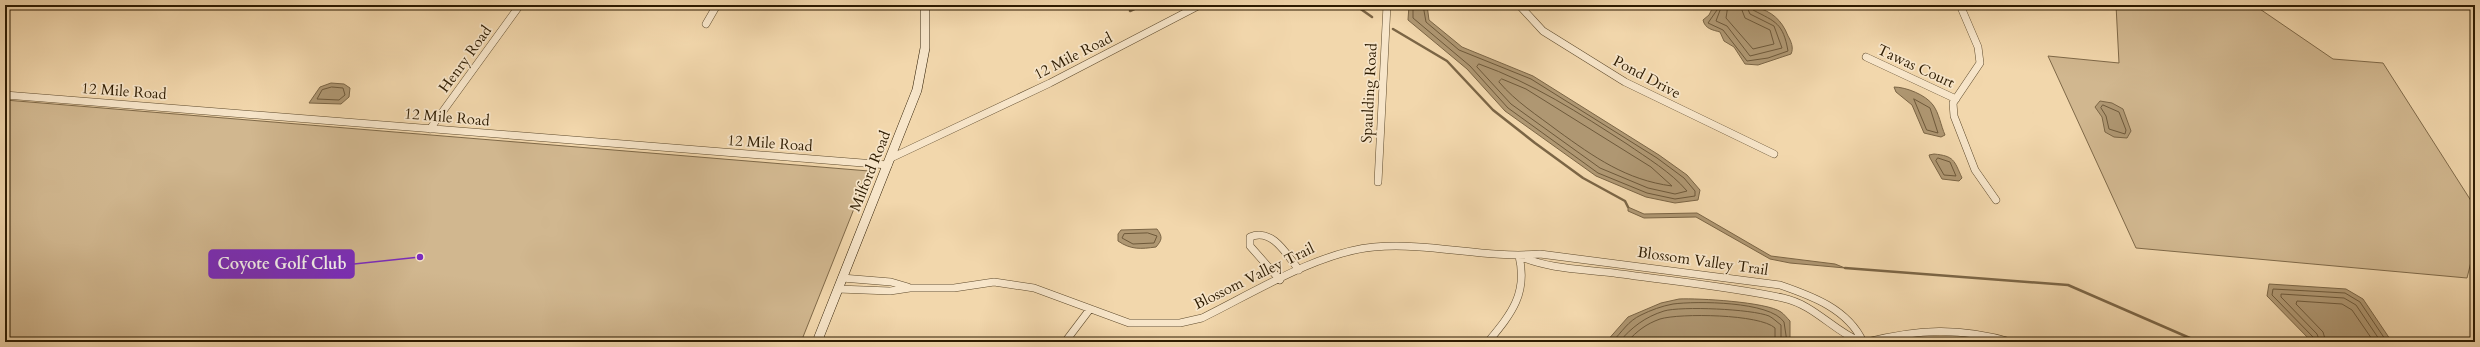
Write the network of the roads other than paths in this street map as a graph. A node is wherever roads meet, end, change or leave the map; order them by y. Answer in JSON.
{"nodes":[{"id":1,"x":520,"y":5,"type":"edge"},
{"id":2,"x":717,"y":5,"type":"edge"},
{"id":3,"x":925,"y":5,"type":"edge"},
{"id":4,"x":1200,"y":5,"type":"edge"},
{"id":5,"x":1387,"y":5,"type":"edge"},
{"id":6,"x":1519,"y":5,"type":"edge"},
{"id":7,"x":1960,"y":5,"type":"edge"},
{"id":8,"x":706,"y":24,"type":"dead end"},
{"id":9,"x":1866,"y":57,"type":"dead end"},
{"id":10,"x":5,"y":95,"type":"edge"},
{"id":11,"x":1956,"y":99,"type":"junction"},
{"id":12,"x":430,"y":129,"type":"junction"},
{"id":13,"x":1774,"y":154,"type":"dead end"},
{"id":14,"x":889,"y":161,"type":"junction"},
{"id":15,"x":1378,"y":182,"type":"dead end"},
{"id":16,"x":1996,"y":200,"type":"dead end"},
{"id":17,"x":1519,"y":256,"type":"junction"},
{"id":18,"x":1299,"y":270,"type":"junction"},
{"id":19,"x":842,"y":278,"type":"junction"},
{"id":20,"x":1280,"y":280,"type":"junction"},
{"id":21,"x":838,"y":288,"type":"junction"},
{"id":22,"x":910,"y":288,"type":"junction"},
{"id":23,"x":1090,"y":309,"type":"junction"},
{"id":24,"x":817,"y":342,"type":"edge"},
{"id":25,"x":1065,"y":342,"type":"edge"},
{"id":26,"x":1488,"y":342,"type":"edge"},
{"id":27,"x":1862,"y":342,"type":"edge"},
{"id":28,"x":1867,"y":342,"type":"edge"},
{"id":29,"x":2011,"y":342,"type":"edge"}],
"edges":[{"from":1,"to":12,"type":"street","name":"Henry Road"},
{"from":2,"to":8,"type":"street"},
{"from":3,"to":14,"type":"street","name":"Milford Road"},
{"from":4,"to":14,"type":"street","name":"12 Mile Road"},
{"from":5,"to":15,"type":"street","name":"Spaulding Road"},
{"from":6,"to":13,"type":"street","name":"Pond Drive"},
{"from":7,"to":11,"type":"street"},
{"from":9,"to":11,"type":"street","name":"Tawas Court"},
{"from":10,"to":12,"type":"street","name":"12 Mile Road"},
{"from":11,"to":16,"type":"street"},
{"from":12,"to":14,"type":"street","name":"12 Mile Road"},
{"from":14,"to":19,"type":"street","name":"Milford Road"},
{"from":17,"to":18,"type":"street","name":"Blossom Valley Trail"},
{"from":17,"to":26,"type":"street"},
{"from":17,"to":27,"type":"street","name":"Blossom Valley Trail"},
{"from":17,"to":27,"type":"street","name":"Blossom Valley Trail"},
{"from":18,"to":20,"type":"street","name":"Blossom Valley Trail"},
{"from":18,"to":20,"type":"street"},
{"from":19,"to":21,"type":"street","name":"Milford Road"},
{"from":19,"to":22,"type":"street","name":"Blossom Valley Trail"},
{"from":20,"to":23,"type":"street","name":"Blossom Valley Trail"},
{"from":21,"to":22,"type":"street","name":"Blossom Valley Trail"},
{"from":21,"to":24,"type":"street","name":"Milford Road"},
{"from":22,"to":23,"type":"street","name":"Blossom Valley Trail"},
{"from":23,"to":25,"type":"street"},
{"from":28,"to":29,"type":"street"}]}
